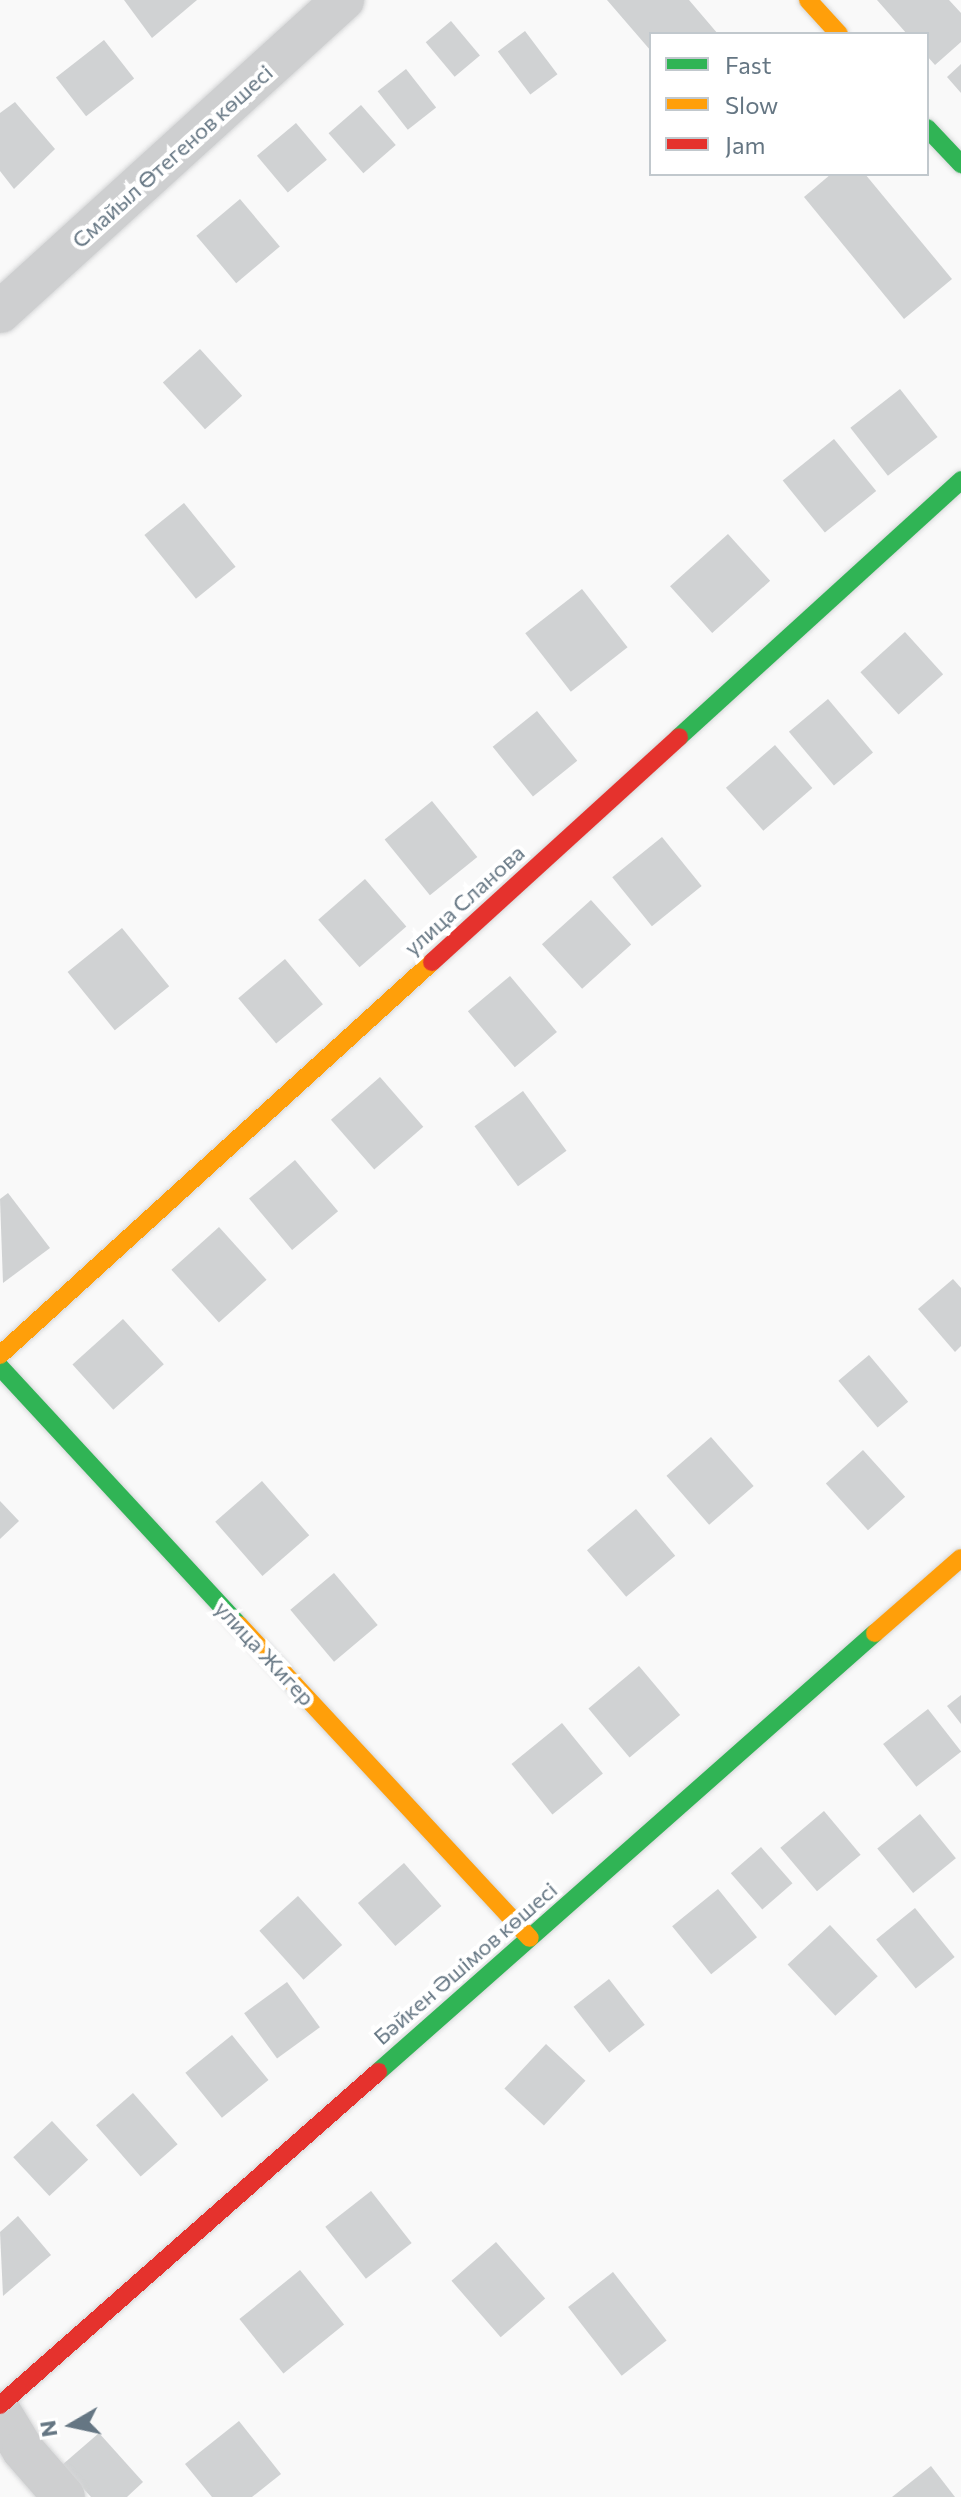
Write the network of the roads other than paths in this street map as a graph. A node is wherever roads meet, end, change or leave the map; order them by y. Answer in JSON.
{"nodes":[{"id":1,"x":343,"y":0,"type":"edge"},
{"id":2,"x":808,"y":0,"type":"edge"},
{"id":3,"x":837,"y":32,"type":"edge"},
{"id":4,"x":929,"y":130,"type":"edge"},
{"id":5,"x":961,"y":164,"type":"edge"},
{"id":6,"x":0,"y":312,"type":"edge"},
{"id":7,"x":961,"y":480,"type":"edge"},
{"id":8,"x":0,"y":1355,"type":"edge"},
{"id":9,"x":0,"y":1367,"type":"edge"},
{"id":10,"x":961,"y":1558,"type":"edge"},
{"id":11,"x":530,"y":1938,"type":"junction"},
{"id":12,"x":0,"y":2405,"type":"edge"},
{"id":13,"x":0,"y":2412,"type":"edge"},
{"id":14,"x":64,"y":2497,"type":"edge"}],
"edges":[{"from":1,"to":6,"type":"street","name":"Смайыл Өтегенов көшесі"},
{"from":2,"to":3,"type":"street"},
{"from":4,"to":5,"type":"street"},
{"from":7,"to":8,"type":"street","name":"улица Сланова"},
{"from":9,"to":11,"type":"street","name":"улица Жигер"},
{"from":10,"to":11,"type":"street","name":"Бәйкен Әшімов көшесі"},
{"from":11,"to":12,"type":"street","name":"Бәйкен Әшімов көшесі"},
{"from":13,"to":14,"type":"street"}]}
